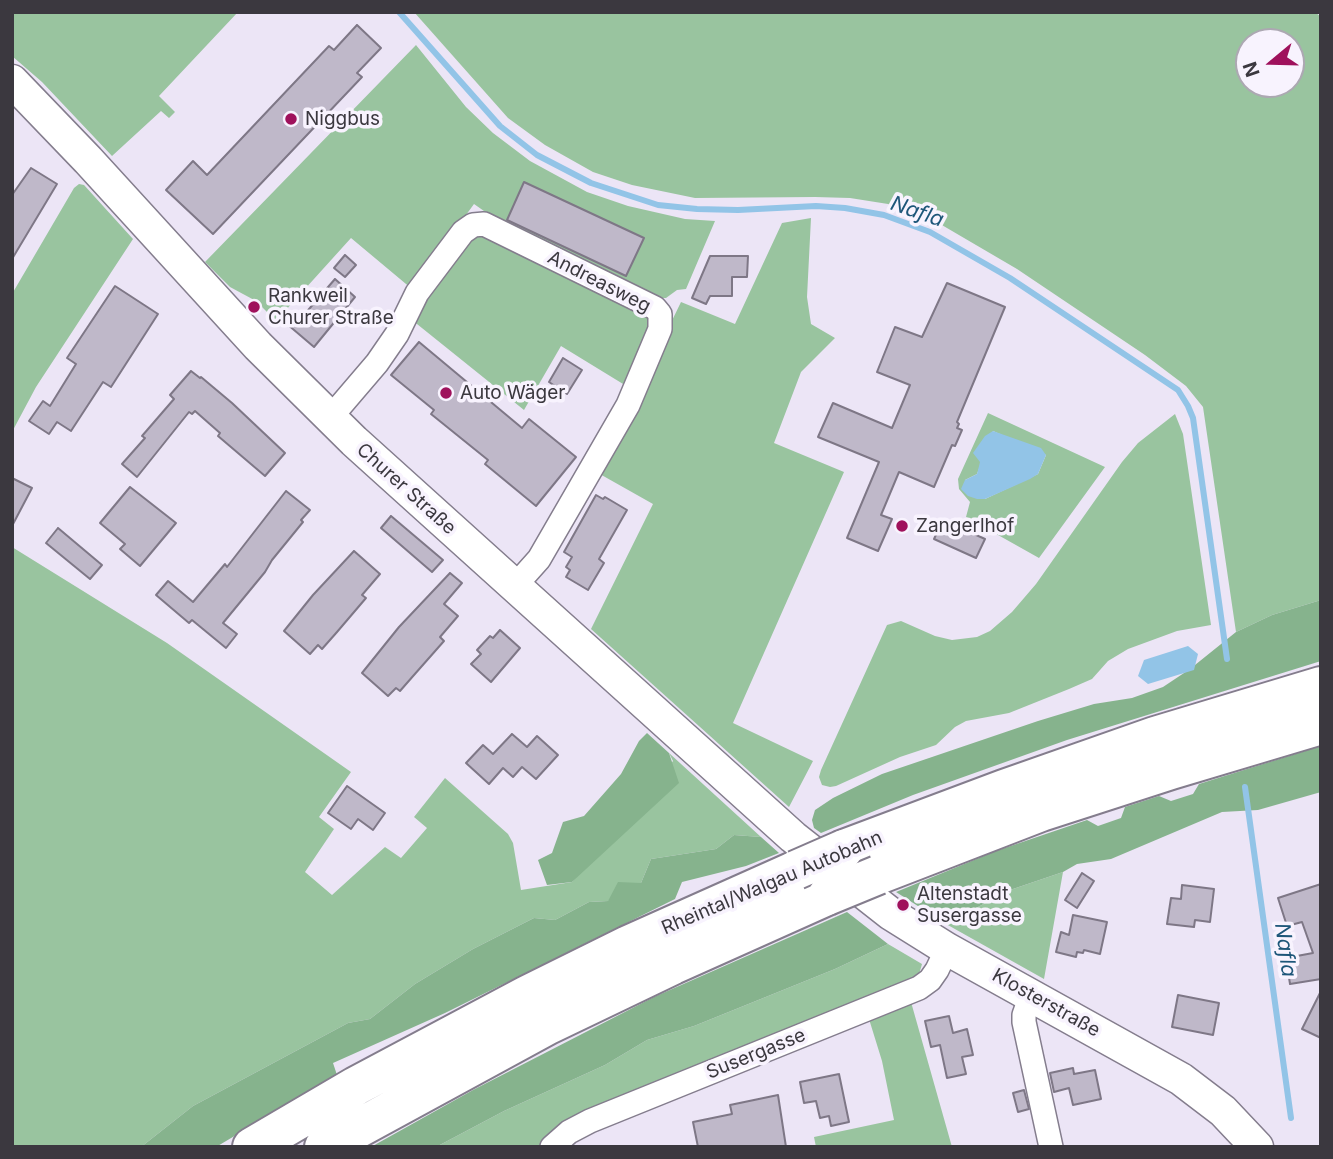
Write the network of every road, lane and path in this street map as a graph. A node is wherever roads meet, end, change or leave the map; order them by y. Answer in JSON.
{"nodes":[{"id":1,"x":12,"y":81,"type":"edge"},
{"id":2,"x":330,"y":418,"type":"junction"},
{"id":3,"x":514,"y":587,"type":"junction"},
{"id":4,"x":1321,"y":686,"type":"edge"},
{"id":5,"x":1321,"y":725,"type":"edge"},
{"id":6,"x":824,"y":871,"type":"junction"},
{"id":7,"x":947,"y":949,"type":"junction"},
{"id":8,"x":1031,"y":995,"type":"junction"},
{"id":9,"x":252,"y":1147,"type":"edge"},
{"id":10,"x":324,"y":1147,"type":"edge"},
{"id":11,"x":552,"y":1147,"type":"edge"},
{"id":12,"x":1051,"y":1147,"type":"edge"},
{"id":13,"x":1257,"y":1147,"type":"edge"}],
"edges":[{"from":1,"to":2,"type":"main road","name":"Churer Straße"},
{"from":2,"to":3,"type":"main road","name":"Churer Straße"},
{"from":2,"to":3,"type":"street","name":"Andreasweg"},
{"from":3,"to":6,"type":"main road","name":"Churer Straße"},
{"from":4,"to":6,"type":"highway","name":"Rheintal/Walgau Autobahn"},
{"from":5,"to":6,"type":"highway","name":"Rheintal/Walgau Autobahn","bridge":true},
{"from":6,"to":7,"type":"main road","name":"Klosterstraße"},
{"from":6,"to":9,"type":"highway","name":"Rheintal/Walgau Autobahn"},
{"from":6,"to":10,"type":"highway","name":"Rheintal/Walgau Autobahn"},
{"from":7,"to":8,"type":"main road","name":"Klosterstraße"},
{"from":7,"to":11,"type":"street","name":"Susergasse"},
{"from":8,"to":12,"type":"street"},
{"from":8,"to":13,"type":"main road","name":"Klosterstraße"}]}
